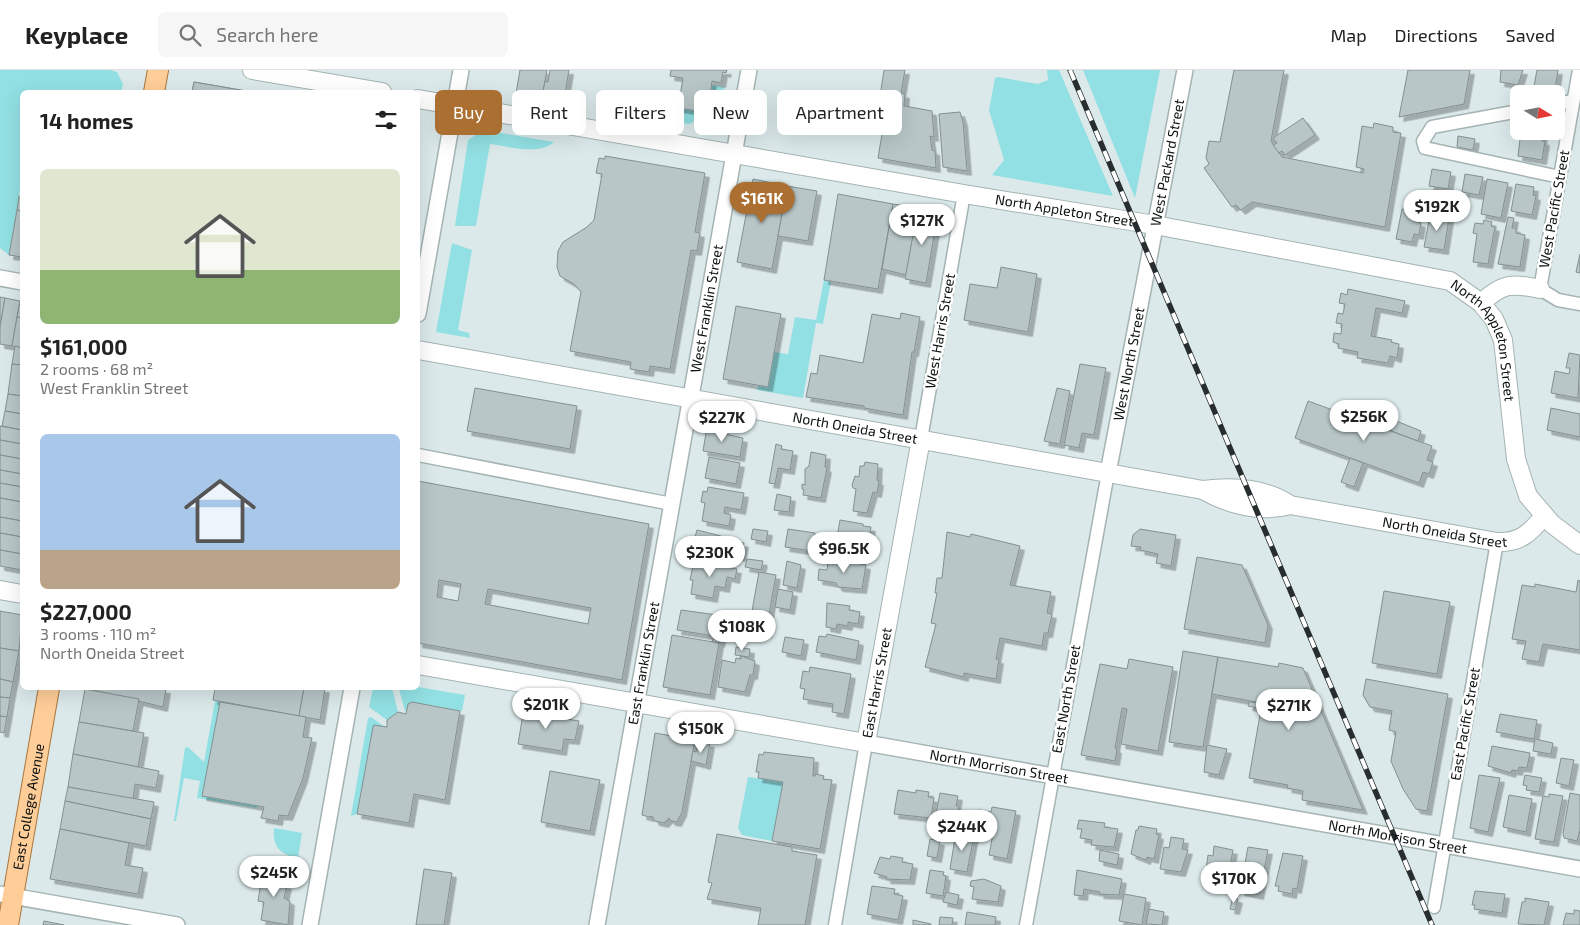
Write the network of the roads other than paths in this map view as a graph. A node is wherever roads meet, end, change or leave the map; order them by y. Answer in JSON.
{"nodes":[{"id":1,"x":158,"y":70,"type":"edge"},
{"id":2,"x":252,"y":70,"type":"edge"},
{"id":3,"x":461,"y":70,"type":"edge"},
{"id":4,"x":749,"y":70,"type":"edge"},
{"id":5,"x":1185,"y":70,"type":"edge"},
{"id":6,"x":1579,"y":70,"type":"edge"},
{"id":7,"x":308,"y":86,"type":"edge"},
{"id":8,"x":154,"y":90,"type":"edge"},
{"id":9,"x":357,"y":90,"type":"edge"},
{"id":10,"x":458,"y":90,"type":"edge"},
{"id":11,"x":420,"y":99,"type":"edge"},
{"id":12,"x":1573,"y":101,"type":"junction"},
{"id":13,"x":435,"y":102,"type":"edge"},
{"id":14,"x":1565,"y":102,"type":"edge"},
{"id":15,"x":502,"y":113,"type":"edge"},
{"id":16,"x":1510,"y":113,"type":"edge"},
{"id":17,"x":450,"y":135,"type":"edge"},
{"id":18,"x":733,"y":154,"type":"junction"},
{"id":19,"x":1560,"y":177,"type":"junction"},
{"id":20,"x":964,"y":194,"type":"junction"},
{"id":21,"x":1155,"y":225,"type":"junction"},
{"id":22,"x":1149,"y":255,"type":"joint"},
{"id":23,"x":0,"y":278,"type":"edge"},
{"id":24,"x":20,"y":282,"type":"edge"},
{"id":25,"x":1540,"y":289,"type":"junction"},
{"id":26,"x":1481,"y":302,"type":"junction"},
{"id":27,"x":420,"y":303,"type":"edge"},
{"id":28,"x":1580,"y":304,"type":"edge"},
{"id":29,"x":420,"y":350,"type":"edge"},
{"id":30,"x":691,"y":400,"type":"junction"},
{"id":31,"x":920,"y":439,"type":"junction"},
{"id":32,"x":420,"y":455,"type":"edge"},
{"id":33,"x":1108,"y":473,"type":"junction"},
{"id":34,"x":672,"y":504,"type":"junction"},
{"id":35,"x":1544,"y":516,"type":"junction"},
{"id":36,"x":1497,"y":542,"type":"junction"},
{"id":37,"x":1580,"y":545,"type":"edge"},
{"id":38,"x":0,"y":590,"type":"edge"},
{"id":39,"x":20,"y":594,"type":"edge"},
{"id":40,"x":420,"y":665,"type":"edge"},
{"id":41,"x":49,"y":690,"type":"edge"},
{"id":42,"x":352,"y":690,"type":"edge"},
{"id":43,"x":636,"y":704,"type":"junction"},
{"id":44,"x":866,"y":743,"type":"junction"},
{"id":45,"x":1052,"y":776,"type":"junction"},
{"id":46,"x":1444,"y":846,"type":"junction"},
{"id":47,"x":1580,"y":869,"type":"edge"},
{"id":48,"x":6,"y":895,"type":"edge"},
{"id":49,"x":1434,"y":907,"type":"dead end"},
{"id":50,"x":8,"y":925,"type":"edge"},
{"id":51,"x":177,"y":925,"type":"edge"},
{"id":52,"x":310,"y":925,"type":"edge"},
{"id":53,"x":597,"y":925,"type":"edge"},
{"id":54,"x":835,"y":925,"type":"edge"},
{"id":55,"x":1026,"y":925,"type":"edge"}],
"edges":[{"from":1,"to":8,"type":"main road"},
{"from":2,"to":7,"type":"main road"},
{"from":3,"to":10,"type":"street"},
{"from":4,"to":18,"type":"street","name":"West Franklin Street"},
{"from":5,"to":21,"type":"street","name":"West Packard Street"},
{"from":6,"to":12,"type":"street","name":"West Pacific Street"},
{"from":7,"to":9,"type":"main road"},
{"from":11,"to":13,"type":"main road","name":"North Appleton Street"},
{"from":12,"to":14,"type":"street"},
{"from":12,"to":19,"type":"street","name":"West Pacific Street"},
{"from":15,"to":18,"type":"main road","name":"North Appleton Street"},
{"from":16,"to":19,"type":"street"},
{"from":17,"to":27,"type":"street"},
{"from":18,"to":20,"type":"main road","name":"North Appleton Street"},
{"from":18,"to":30,"type":"street","name":"West Franklin Street"},
{"from":19,"to":25,"type":"street","name":"West Pacific Street"},
{"from":20,"to":21,"type":"main road","name":"North Appleton Street"},
{"from":20,"to":31,"type":"street","name":"West Harris Street"},
{"from":21,"to":22,"type":"street","name":"West Packard Street"},
{"from":21,"to":26,"type":"main road","name":"North Appleton Street"},
{"from":22,"to":33,"type":"street","name":"West North Street"},
{"from":23,"to":24,"type":"street"},
{"from":25,"to":26,"type":"main road"},
{"from":25,"to":28,"type":"street"},
{"from":26,"to":35,"type":"main road","name":"North Appleton Street"},
{"from":29,"to":30,"type":"main road","name":"North Oneida Street"},
{"from":30,"to":31,"type":"main road","name":"North Oneida Street"},
{"from":30,"to":34,"type":"street","name":"East Franklin Street"},
{"from":31,"to":33,"type":"main road","name":"North Oneida Street"},
{"from":31,"to":44,"type":"main road","name":"East Harris Street"},
{"from":32,"to":34,"type":"street"},
{"from":33,"to":36,"type":"main road","name":"North Oneida Street"},
{"from":33,"to":45,"type":"street","name":"East North Street"},
{"from":34,"to":43,"type":"street","name":"East Franklin Street"},
{"from":35,"to":36,"type":"main road","name":"North Oneida Street"},
{"from":35,"to":37,"type":"main road"},
{"from":36,"to":46,"type":"street","name":"East Pacific Street"},
{"from":38,"to":39,"type":"main road"},
{"from":40,"to":43,"type":"main road","name":"North Morrison Street"},
{"from":41,"to":48,"type":"main road","name":"East College Avenue"},
{"from":42,"to":52,"type":"street"},
{"from":43,"to":44,"type":"main road","name":"North Morrison Street"},
{"from":43,"to":53,"type":"street","name":"East Franklin Street"},
{"from":44,"to":45,"type":"street","name":"North Morrison Street"},
{"from":44,"to":54,"type":"street","name":"East Harris Street"},
{"from":45,"to":46,"type":"street","name":"North Morrison Street"},
{"from":45,"to":55,"type":"street","name":"East North Street"},
{"from":46,"to":47,"type":"street","name":"North Morrison Street"},
{"from":46,"to":49,"type":"street","name":"East Pacific Street"},
{"from":48,"to":50,"type":"main road","name":"East College Avenue"},
{"from":48,"to":51,"type":"street"}]}
